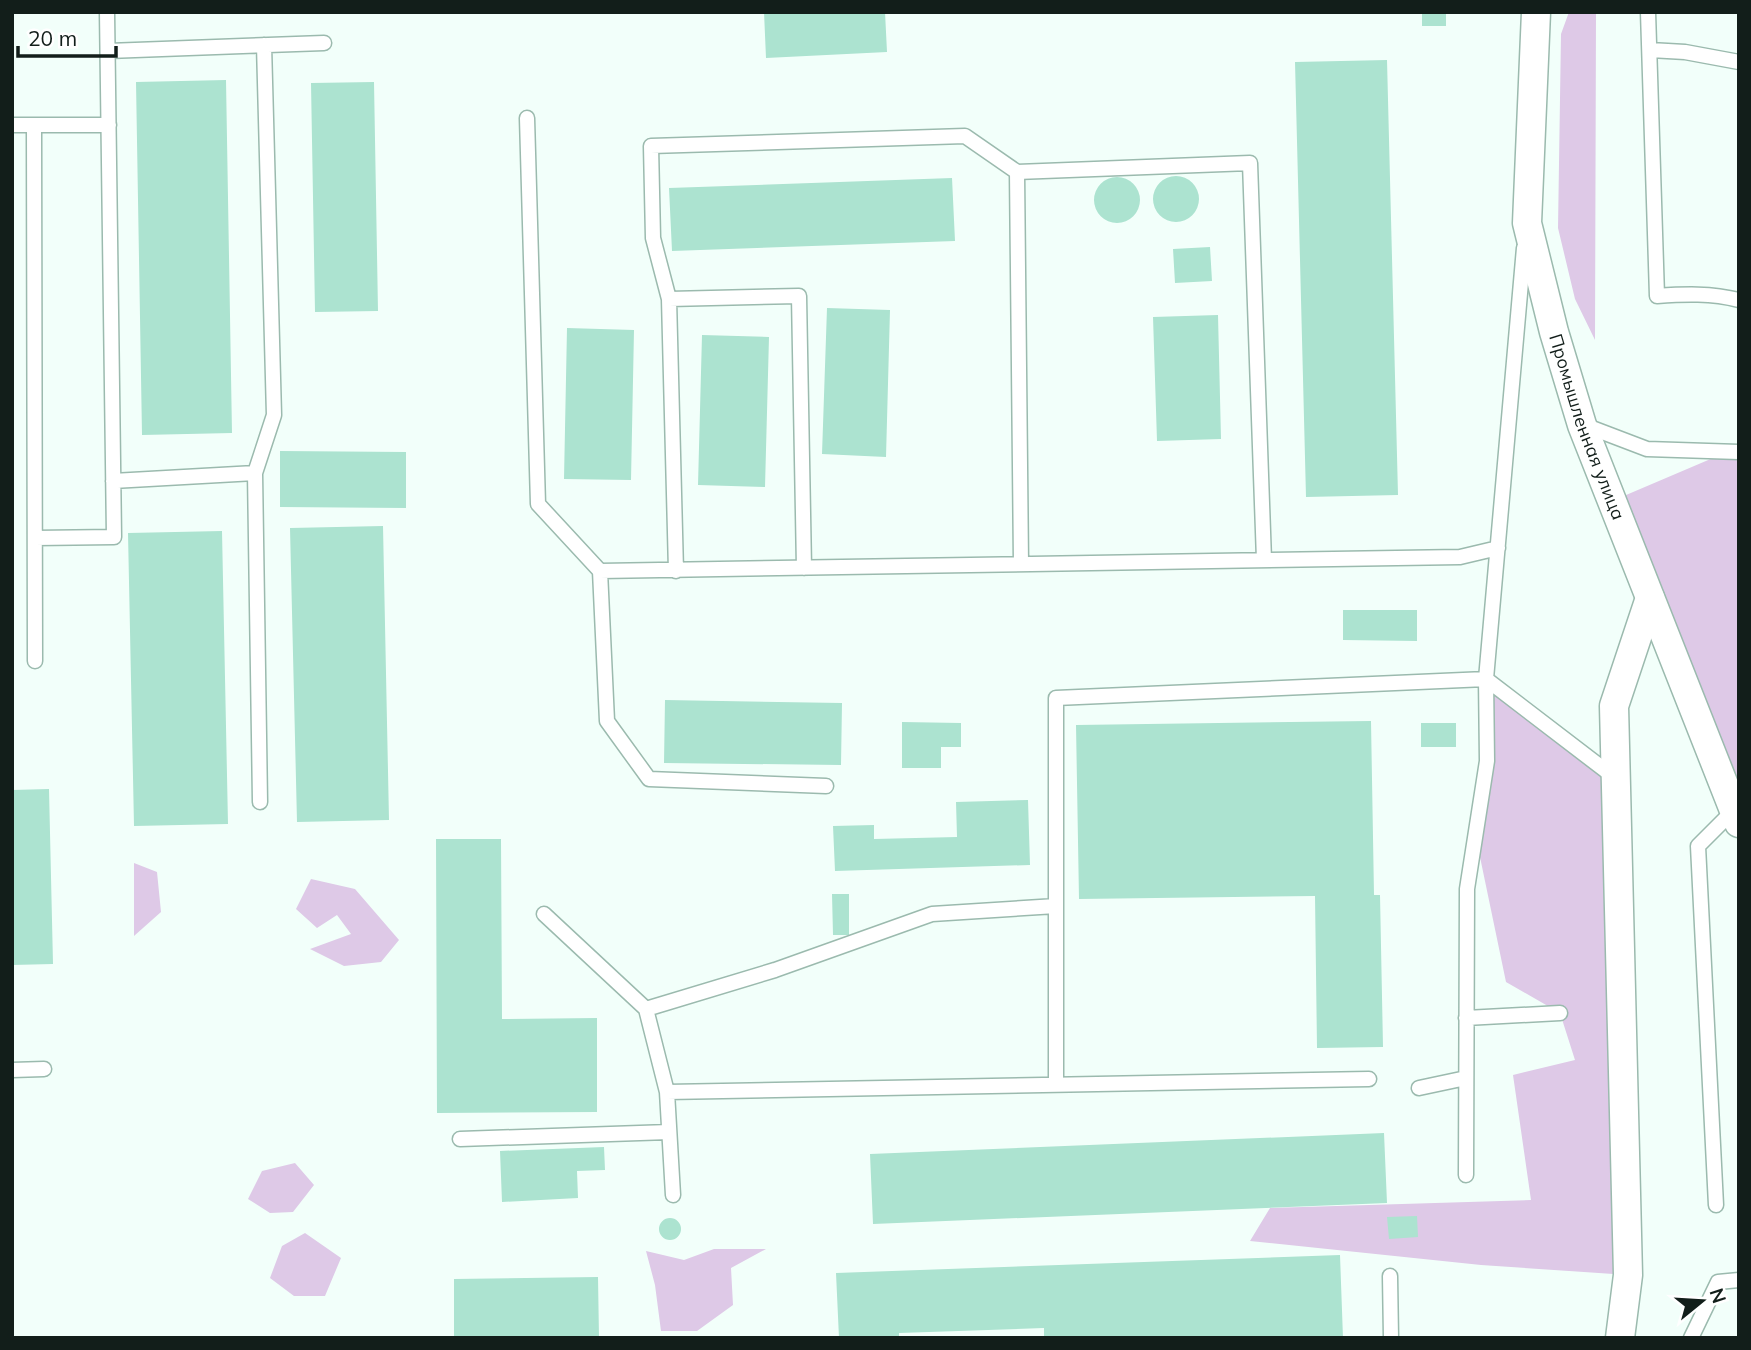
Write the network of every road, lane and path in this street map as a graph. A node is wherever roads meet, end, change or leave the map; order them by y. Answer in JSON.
{"nodes":[{"id":1,"x":107,"y":12,"type":"edge"},
{"id":2,"x":1536,"y":12,"type":"edge"},
{"id":3,"x":1648,"y":12,"type":"edge"},
{"id":4,"x":324,"y":43,"type":"dead end"},
{"id":5,"x":264,"y":45,"type":"junction"},
{"id":6,"x":1650,"y":50,"type":"junction"},
{"id":7,"x":108,"y":51,"type":"junction"},
{"id":8,"x":1739,"y":62,"type":"edge"},
{"id":9,"x":527,"y":118,"type":"dead end"},
{"id":10,"x":12,"y":125,"type":"edge"},
{"id":11,"x":34,"y":125,"type":"junction"},
{"id":12,"x":109,"y":125,"type":"junction"},
{"id":13,"x":1017,"y":172,"type":"junction"},
{"id":14,"x":1527,"y":223,"type":"junction"},
{"id":15,"x":1739,"y":289,"type":"edge"},
{"id":16,"x":1722,"y":295,"type":"junction"},
{"id":17,"x":669,"y":299,"type":"junction"},
{"id":18,"x":1739,"y":300,"type":"edge"},
{"id":19,"x":1582,"y":425,"type":"junction"},
{"id":20,"x":1739,"y":452,"type":"edge"},
{"id":21,"x":255,"y":473,"type":"junction"},
{"id":22,"x":113,"y":481,"type":"junction"},
{"id":23,"x":35,"y":538,"type":"junction"},
{"id":24,"x":1498,"y":548,"type":"junction"},
{"id":25,"x":1264,"y":560,"type":"junction"},
{"id":26,"x":1021,"y":564,"type":"junction"},
{"id":27,"x":804,"y":568,"type":"junction"},
{"id":28,"x":600,"y":571,"type":"junction"},
{"id":29,"x":676,"y":571,"type":"junction"},
{"id":30,"x":1650,"y":598,"type":"junction"},
{"id":31,"x":35,"y":661,"type":"dead end"},
{"id":32,"x":1486,"y":679,"type":"junction"},
{"id":33,"x":1616,"y":777,"type":"junction"},
{"id":34,"x":826,"y":786,"type":"dead end"},
{"id":35,"x":260,"y":802,"type":"dead end"},
{"id":36,"x":1736,"y":817,"type":"edge"},
{"id":37,"x":1056,"y":906,"type":"junction"},
{"id":38,"x":544,"y":914,"type":"dead end"},
{"id":39,"x":646,"y":1009,"type":"junction"},
{"id":40,"x":1560,"y":1013,"type":"dead end"},
{"id":41,"x":1466,"y":1018,"type":"junction"},
{"id":42,"x":44,"y":1069,"type":"dead end"},
{"id":43,"x":12,"y":1070,"type":"edge"},
{"id":44,"x":1466,"y":1078,"type":"junction"},
{"id":45,"x":1368,"y":1079,"type":"dead end"},
{"id":46,"x":1056,"y":1084,"type":"junction"},
{"id":47,"x":1419,"y":1088,"type":"dead end"},
{"id":48,"x":667,"y":1091,"type":"junction"},
{"id":49,"x":669,"y":1132,"type":"junction"},
{"id":50,"x":460,"y":1139,"type":"dead end"},
{"id":51,"x":1466,"y":1175,"type":"dead end"},
{"id":52,"x":673,"y":1195,"type":"dead end"},
{"id":53,"x":1716,"y":1205,"type":"dead end"},
{"id":54,"x":1390,"y":1276,"type":"dead end"},
{"id":55,"x":1739,"y":1280,"type":"edge"},
{"id":56,"x":1391,"y":1338,"type":"edge"},
{"id":57,"x":1620,"y":1338,"type":"edge"},
{"id":58,"x":1691,"y":1338,"type":"edge"}],
"edges":[{"from":1,"to":7,"type":"lane"},
{"from":2,"to":14,"type":"street","name":"Промышленная улица"},
{"from":3,"to":6,"type":"lane"},
{"from":4,"to":5,"type":"lane"},
{"from":5,"to":7,"type":"lane"},
{"from":5,"to":21,"type":"lane"},
{"from":6,"to":8,"type":"lane"},
{"from":6,"to":16,"type":"lane"},
{"from":7,"to":12,"type":"lane"},
{"from":9,"to":28,"type":"lane"},
{"from":10,"to":11,"type":"lane"},
{"from":11,"to":12,"type":"lane"},
{"from":11,"to":23,"type":"lane"},
{"from":12,"to":22,"type":"lane"},
{"from":13,"to":17,"type":"lane"},
{"from":13,"to":25,"type":"lane"},
{"from":13,"to":26,"type":"lane"},
{"from":14,"to":19,"type":"street","name":"Промышленная улица"},
{"from":14,"to":24,"type":"lane"},
{"from":15,"to":16,"type":"lane"},
{"from":16,"to":18,"type":"lane"},
{"from":17,"to":27,"type":"lane"},
{"from":17,"to":29,"type":"lane"},
{"from":19,"to":20,"type":"lane"},
{"from":19,"to":30,"type":"street","name":"Промышленная улица"},
{"from":21,"to":22,"type":"lane"},
{"from":21,"to":35,"type":"lane"},
{"from":22,"to":23,"type":"lane"},
{"from":23,"to":31,"type":"lane"},
{"from":24,"to":25,"type":"lane"},
{"from":24,"to":32,"type":"lane"},
{"from":25,"to":26,"type":"lane"},
{"from":26,"to":27,"type":"lane"},
{"from":27,"to":29,"type":"lane"},
{"from":28,"to":29,"type":"lane"},
{"from":28,"to":34,"type":"lane"},
{"from":30,"to":33,"type":"street"},
{"from":30,"to":36,"type":"street","name":"Промышленная улица"},
{"from":32,"to":33,"type":"lane"},
{"from":32,"to":37,"type":"lane"},
{"from":32,"to":41,"type":"lane"},
{"from":33,"to":57,"type":"street"},
{"from":36,"to":53,"type":"lane"},
{"from":37,"to":39,"type":"lane"},
{"from":37,"to":46,"type":"lane"},
{"from":38,"to":39,"type":"lane"},
{"from":39,"to":48,"type":"lane"},
{"from":40,"to":41,"type":"lane"},
{"from":41,"to":44,"type":"lane"},
{"from":42,"to":43,"type":"lane"},
{"from":44,"to":47,"type":"lane"},
{"from":44,"to":51,"type":"lane"},
{"from":45,"to":46,"type":"lane"},
{"from":46,"to":48,"type":"lane"},
{"from":48,"to":49,"type":"lane"},
{"from":49,"to":50,"type":"lane"},
{"from":49,"to":52,"type":"lane"},
{"from":54,"to":56,"type":"lane"},
{"from":55,"to":58,"type":"lane"}]}
